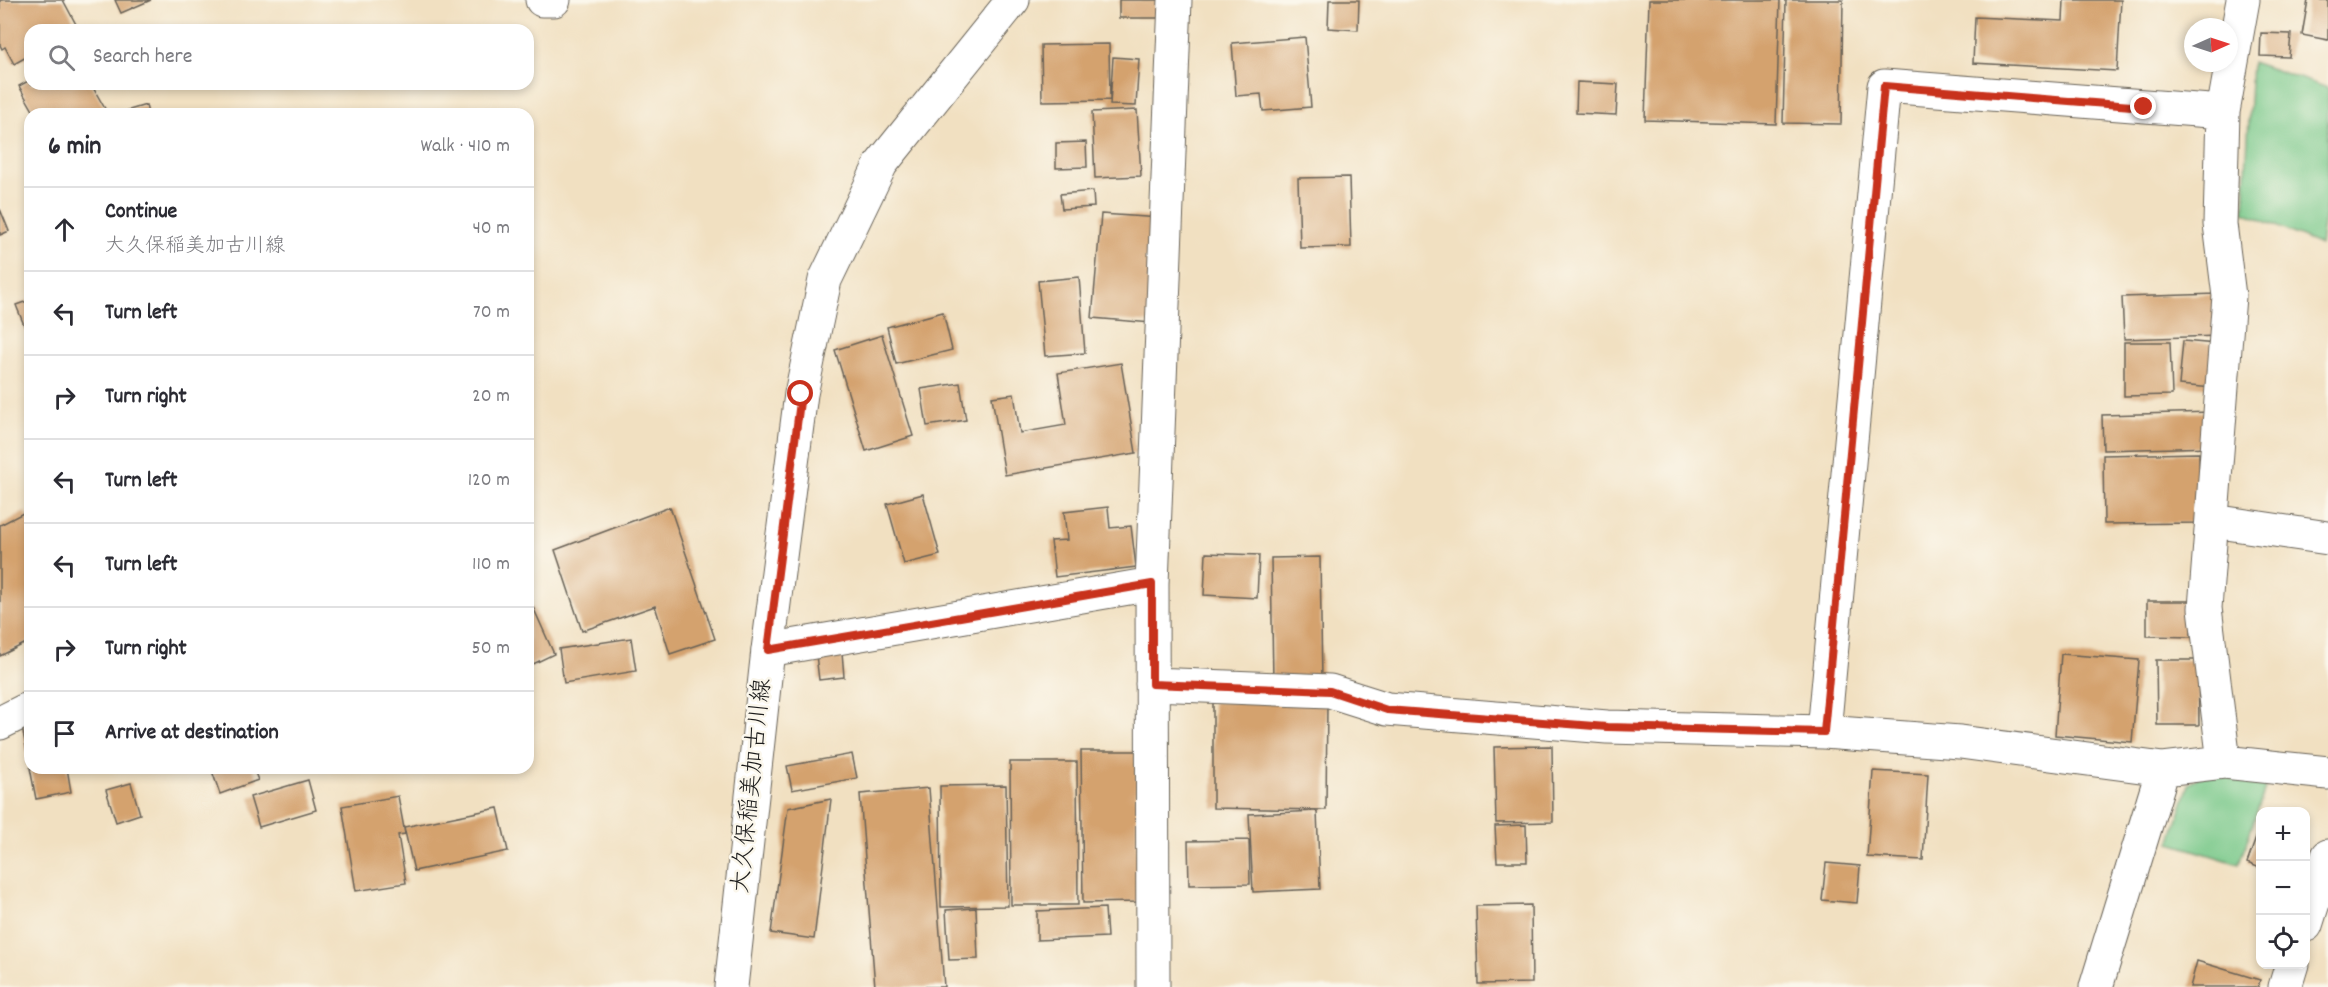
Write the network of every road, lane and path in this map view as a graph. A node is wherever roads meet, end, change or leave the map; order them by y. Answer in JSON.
{"nodes":[{"id":1,"x":542,"y":0,"type":"edge"},
{"id":2,"x":554,"y":0,"type":"edge"},
{"id":3,"x":1013,"y":0,"type":"edge"},
{"id":4,"x":1175,"y":0,"type":"edge"},
{"id":5,"x":2243,"y":0,"type":"edge"},
{"id":6,"x":2223,"y":112,"type":"junction"},
{"id":7,"x":2213,"y":521,"type":"junction"},
{"id":8,"x":2328,"y":538,"type":"edge"},
{"id":9,"x":1152,"y":584,"type":"junction"},
{"id":10,"x":768,"y":650,"type":"junction"},
{"id":11,"x":1152,"y":684,"type":"junction"},
{"id":12,"x":24,"y":711,"type":"edge"},
{"id":13,"x":0,"y":723,"type":"edge"},
{"id":14,"x":1824,"y":732,"type":"junction"},
{"id":15,"x":2224,"y":762,"type":"junction"},
{"id":16,"x":2163,"y":770,"type":"junction"},
{"id":17,"x":2328,"y":773,"type":"edge"},
{"id":18,"x":2328,"y":856,"type":"edge"},
{"id":19,"x":2309,"y":915,"type":"edge"},
{"id":20,"x":2290,"y":969,"type":"edge"},
{"id":21,"x":730,"y":987,"type":"edge"},
{"id":22,"x":1152,"y":987,"type":"edge"},
{"id":23,"x":2096,"y":987,"type":"edge"},
{"id":24,"x":2285,"y":987,"type":"edge"}],
"edges":[{"from":1,"to":2,"type":"street"},
{"from":3,"to":10,"type":"street","name":"大久保稲美加古川線"},
{"from":4,"to":9,"type":"street"},
{"from":5,"to":6,"type":"street"},
{"from":6,"to":7,"type":"street"},
{"from":6,"to":14,"type":"street"},
{"from":7,"to":8,"type":"street"},
{"from":7,"to":15,"type":"street"},
{"from":9,"to":10,"type":"street"},
{"from":9,"to":11,"type":"street"},
{"from":10,"to":21,"type":"street","name":"大久保稲美加古川線"},
{"from":11,"to":14,"type":"street"},
{"from":11,"to":22,"type":"street"},
{"from":12,"to":13,"type":"street"},
{"from":14,"to":16,"type":"street"},
{"from":15,"to":16,"type":"street"},
{"from":15,"to":17,"type":"street"},
{"from":16,"to":23,"type":"street"},
{"from":18,"to":19,"type":"street"},
{"from":20,"to":24,"type":"street"}]}
